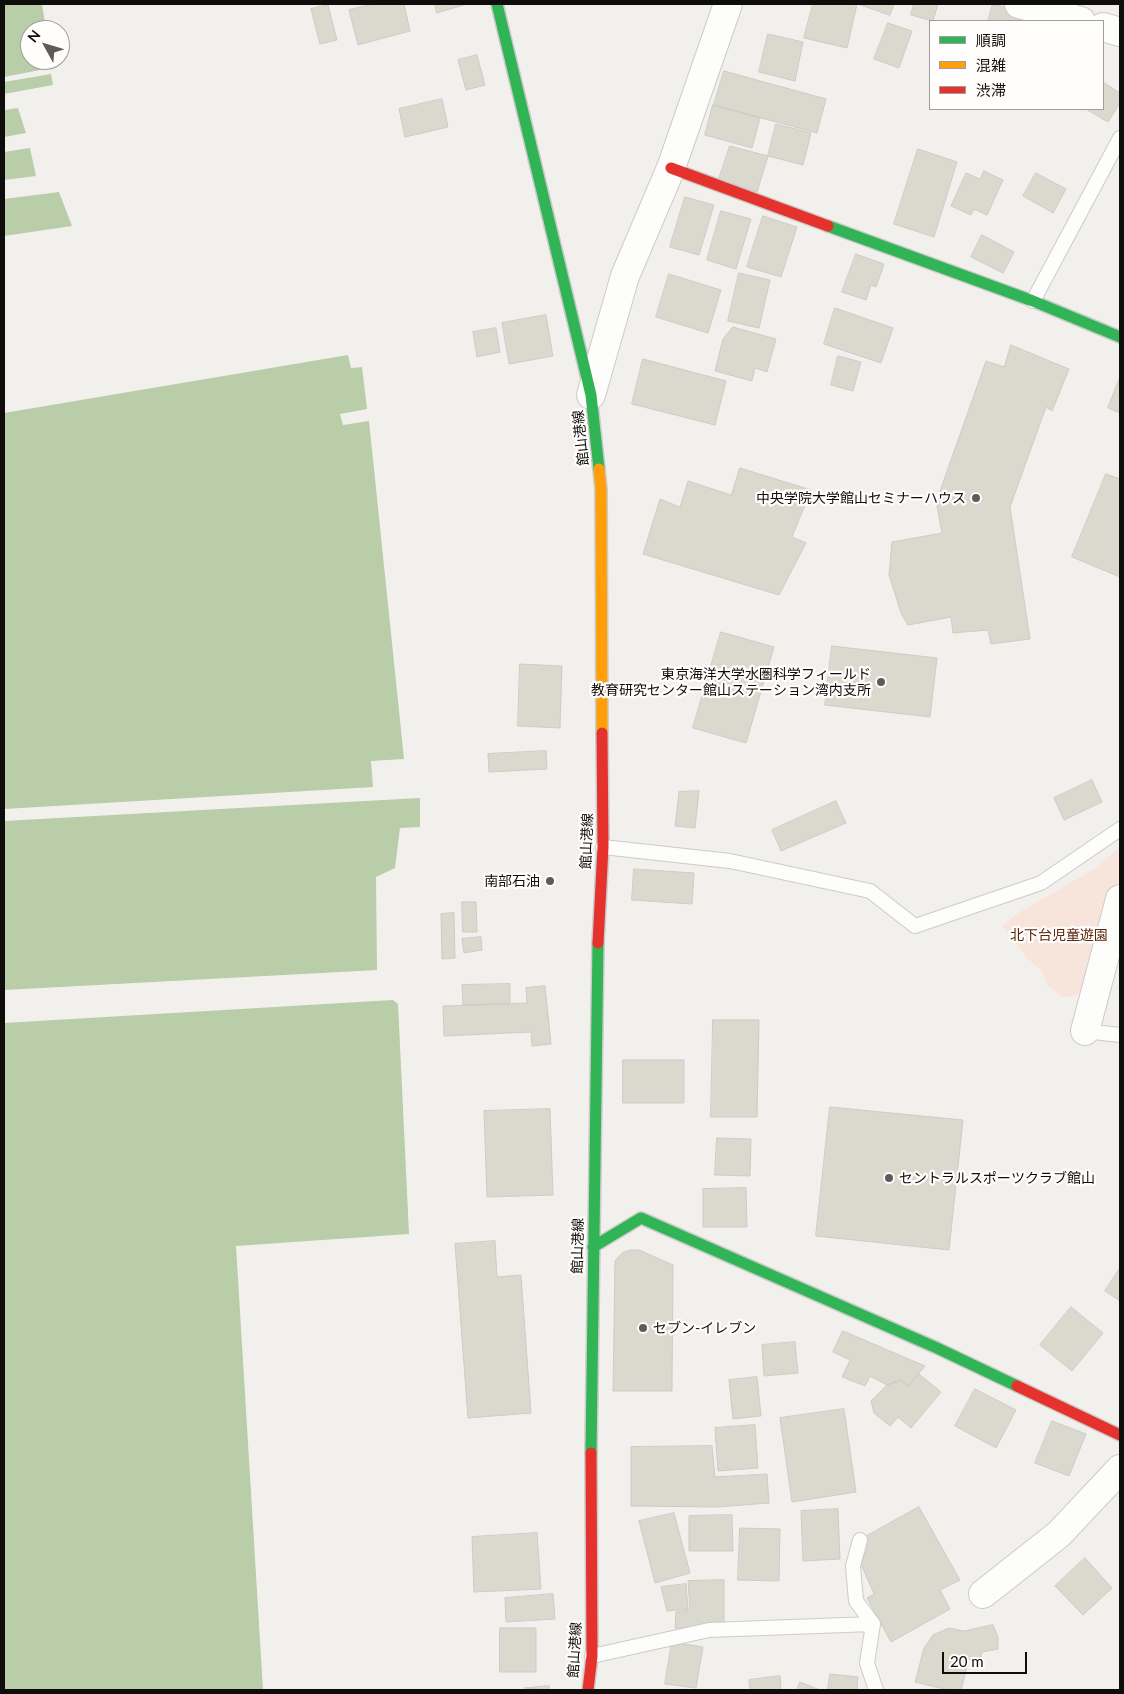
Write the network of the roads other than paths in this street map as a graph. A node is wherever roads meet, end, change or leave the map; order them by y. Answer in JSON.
{"nodes":[{"id":1,"x":497,"y":4,"type":"edge"},
{"id":2,"x":728,"y":4,"type":"edge"},
{"id":3,"x":1019,"y":4,"type":"edge"},
{"id":4,"x":1077,"y":20,"type":"edge"},
{"id":5,"x":1104,"y":27,"type":"edge"},
{"id":6,"x":1120,"y":32,"type":"edge"},
{"id":7,"x":1120,"y":138,"type":"edge"},
{"id":8,"x":671,"y":168,"type":"junction"},
{"id":9,"x":1033,"y":302,"type":"junction"},
{"id":10,"x":1120,"y":338,"type":"edge"},
{"id":11,"x":591,"y":396,"type":"junction"},
{"id":12,"x":1120,"y":829,"type":"edge"},
{"id":13,"x":604,"y":847,"type":"junction"},
{"id":14,"x":1120,"y":899,"type":"edge"},
{"id":15,"x":1085,"y":1031,"type":"joint"},
{"id":16,"x":1120,"y":1035,"type":"edge"},
{"id":17,"x":593,"y":1247,"type":"junction"},
{"id":18,"x":1120,"y":1435,"type":"edge"},
{"id":19,"x":1120,"y":1469,"type":"edge"},
{"id":20,"x":860,"y":1540,"type":"dead end"},
{"id":21,"x":984,"y":1594,"type":"dead end"},
{"id":22,"x":873,"y":1624,"type":"junction"},
{"id":23,"x":592,"y":1656,"type":"junction"},
{"id":24,"x":588,"y":1690,"type":"edge"},
{"id":25,"x":876,"y":1690,"type":"edge"}],
"edges":[{"from":1,"to":11,"type":"main road","name":"館山港線"},
{"from":2,"to":8,"type":"street"},
{"from":3,"to":4,"type":"street"},
{"from":5,"to":6,"type":"street"},
{"from":7,"to":9,"type":"lane"},
{"from":8,"to":9,"type":"main road"},
{"from":8,"to":11,"type":"street"},
{"from":9,"to":10,"type":"main road"},
{"from":11,"to":13,"type":"main road","name":"館山港線"},
{"from":12,"to":13,"type":"lane"},
{"from":13,"to":17,"type":"main road","name":"館山港線"},
{"from":14,"to":15,"type":"street"},
{"from":15,"to":16,"type":"lane"},
{"from":17,"to":18,"type":"main road"},
{"from":17,"to":23,"type":"main road","name":"館山港線"},
{"from":19,"to":21,"type":"street"},
{"from":20,"to":22,"type":"lane"},
{"from":22,"to":23,"type":"lane"},
{"from":22,"to":25,"type":"lane"},
{"from":23,"to":24,"type":"main road","name":"館山港線"}]}
